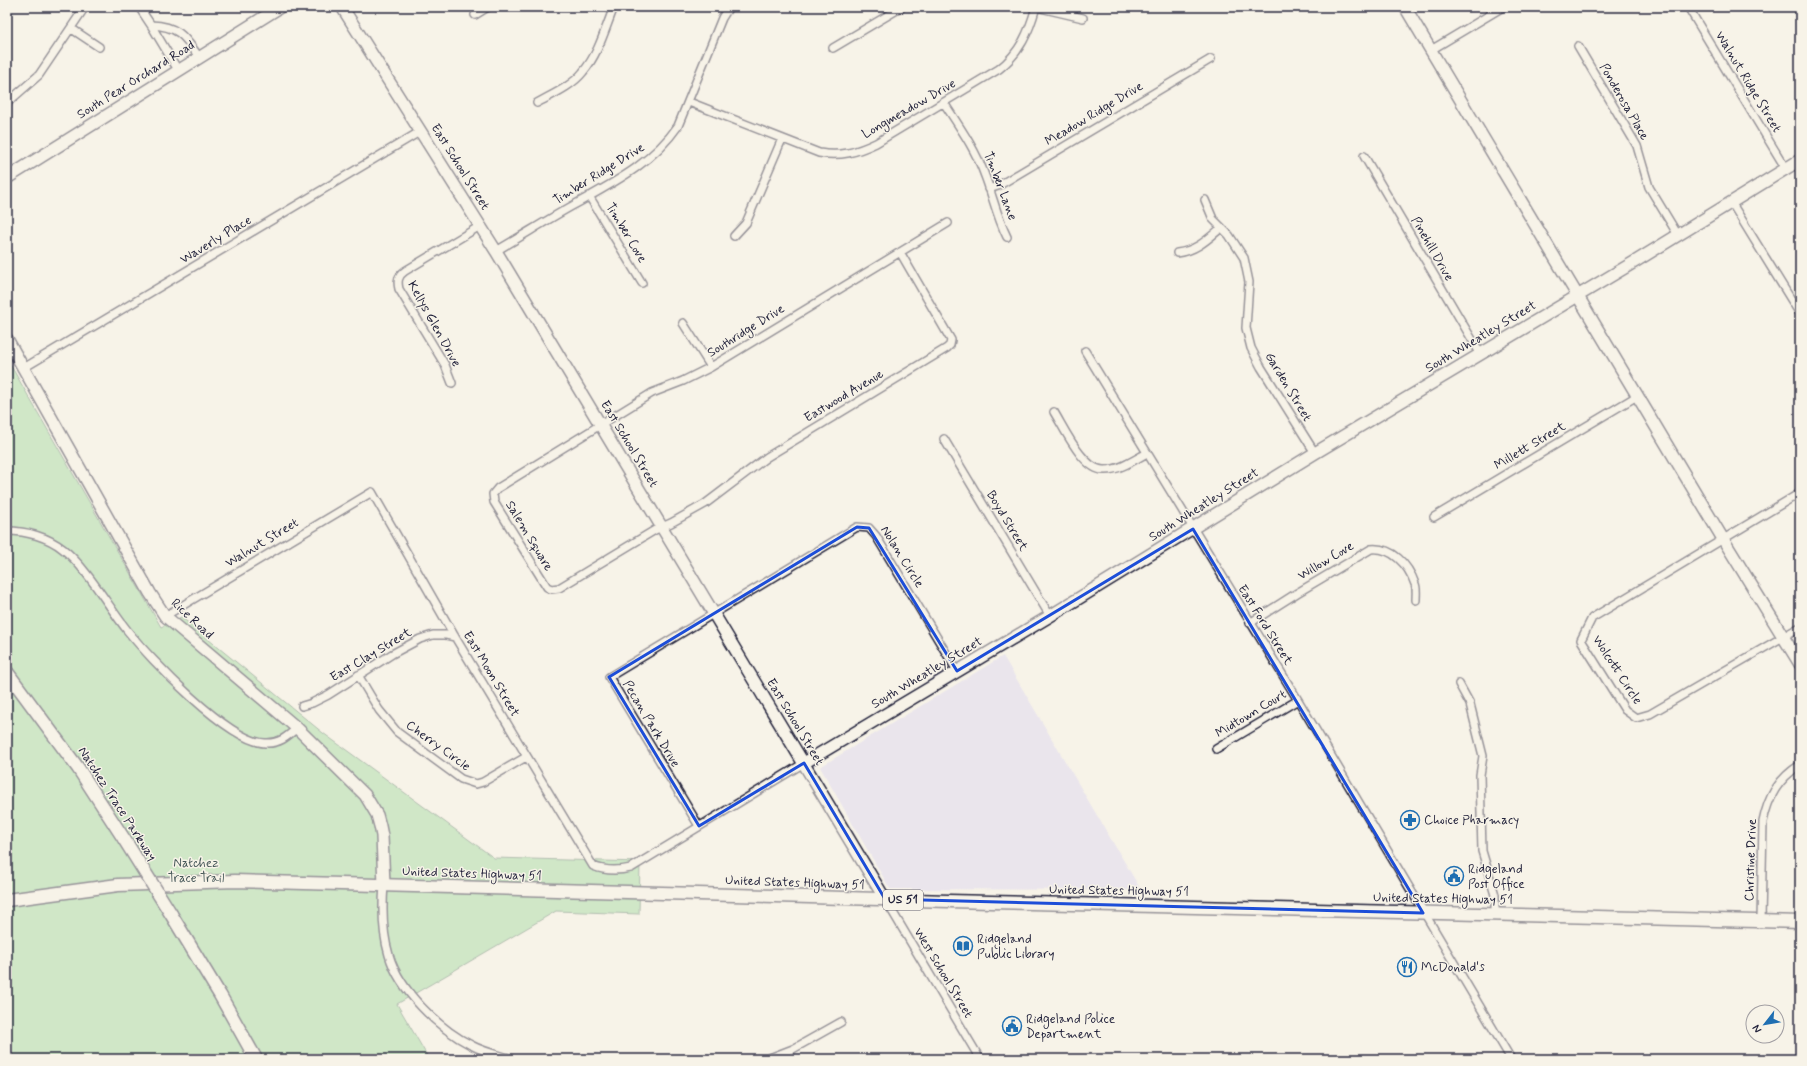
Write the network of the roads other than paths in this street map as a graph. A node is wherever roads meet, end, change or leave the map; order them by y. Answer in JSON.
{"nodes":[{"id":1,"x":85,"y":7,"type":"edge"},
{"id":2,"x":139,"y":7,"type":"edge"},
{"id":3,"x":280,"y":7,"type":"edge"},
{"id":4,"x":342,"y":7,"type":"edge"},
{"id":5,"x":488,"y":7,"type":"edge"},
{"id":6,"x":614,"y":7,"type":"edge"},
{"id":7,"x":729,"y":7,"type":"edge"},
{"id":8,"x":902,"y":7,"type":"edge"},
{"id":9,"x":1036,"y":7,"type":"edge"},
{"id":10,"x":1405,"y":7,"type":"edge"},
{"id":11,"x":1503,"y":7,"type":"edge"},
{"id":12,"x":1688,"y":7,"type":"edge"},
{"id":13,"x":475,"y":15,"type":"dead end"},
{"id":14,"x":1083,"y":18,"type":"dead end"},
{"id":15,"x":151,"y":25,"type":"junction"},
{"id":16,"x":72,"y":29,"type":"junction"},
{"id":17,"x":1578,"y":46,"type":"dead end"},
{"id":18,"x":99,"y":47,"type":"dead end"},
{"id":19,"x":833,"y":48,"type":"dead end"},
{"id":20,"x":1431,"y":50,"type":"junction"},
{"id":21,"x":199,"y":57,"type":"junction"},
{"id":22,"x":1211,"y":59,"type":"dead end"},
{"id":23,"x":178,"y":70,"type":"junction"},
{"id":24,"x":689,"y":102,"type":"junction"},
{"id":25,"x":7,"y":103,"type":"edge"},
{"id":26,"x":537,"y":103,"type":"dead end"},
{"id":27,"x":944,"y":103,"type":"junction"},
{"id":28,"x":421,"y":131,"type":"junction"},
{"id":29,"x":782,"y":138,"type":"junction"},
{"id":30,"x":1364,"y":156,"type":"dead end"},
{"id":31,"x":1800,"y":160,"type":"edge"},
{"id":32,"x":1786,"y":169,"type":"junction"},
{"id":33,"x":7,"y":178,"type":"edge"},
{"id":34,"x":989,"y":189,"type":"junction"},
{"id":35,"x":589,"y":196,"type":"junction"},
{"id":36,"x":1205,"y":200,"type":"dead end"},
{"id":37,"x":1731,"y":202,"type":"junction"},
{"id":38,"x":948,"y":223,"type":"dead end"},
{"id":39,"x":480,"y":226,"type":"junction"},
{"id":40,"x":1221,"y":228,"type":"junction"},
{"id":41,"x":1678,"y":235,"type":"junction"},
{"id":42,"x":734,"y":236,"type":"dead end"},
{"id":43,"x":1007,"y":237,"type":"dead end"},
{"id":44,"x":496,"y":251,"type":"junction"},
{"id":45,"x":900,"y":252,"type":"junction"},
{"id":46,"x":1177,"y":253,"type":"dead end"},
{"id":47,"x":642,"y":283,"type":"dead end"},
{"id":48,"x":1578,"y":296,"type":"junction"},
{"id":49,"x":1800,"y":314,"type":"edge"},
{"id":50,"x":683,"y":323,"type":"dead end"},
{"id":51,"x":7,"y":339,"type":"edge"},
{"id":52,"x":1085,"y":351,"type":"dead end"},
{"id":53,"x":1480,"y":353,"type":"junction"},
{"id":54,"x":710,"y":367,"type":"junction"},
{"id":55,"x":22,"y":368,"type":"junction"},
{"id":56,"x":452,"y":383,"type":"dead end"},
{"id":57,"x":1638,"y":396,"type":"junction"},
{"id":58,"x":1054,"y":412,"type":"dead end"},
{"id":59,"x":601,"y":424,"type":"junction"},
{"id":60,"x":944,"y":439,"type":"dead end"},
{"id":61,"x":1147,"y":453,"type":"junction"},
{"id":62,"x":1315,"y":453,"type":"junction"},
{"id":63,"x":372,"y":492,"type":"joint"},
{"id":64,"x":1800,"y":493,"type":"edge"},
{"id":65,"x":1434,"y":517,"type":"dead end"},
{"id":66,"x":662,"y":527,"type":"junction"},
{"id":67,"x":1193,"y":529,"type":"junction"},
{"id":68,"x":7,"y":532,"type":"edge"},
{"id":69,"x":1723,"y":539,"type":"junction"},
{"id":70,"x":1416,"y":600,"type":"dead end"},
{"id":71,"x":714,"y":614,"type":"junction"},
{"id":72,"x":165,"y":616,"type":"junction"},
{"id":73,"x":1050,"y":616,"type":"junction"},
{"id":74,"x":1250,"y":623,"type":"junction"},
{"id":75,"x":1800,"y":627,"type":"edge"},
{"id":76,"x":455,"y":637,"type":"junction"},
{"id":77,"x":1782,"y":637,"type":"junction"},
{"id":78,"x":1800,"y":664,"type":"edge"},
{"id":79,"x":957,"y":671,"type":"junction"},
{"id":80,"x":7,"y":672,"type":"edge"},
{"id":81,"x":358,"y":675,"type":"junction"},
{"id":82,"x":1459,"y":684,"type":"dead end"},
{"id":83,"x":1298,"y":700,"type":"junction"},
{"id":84,"x":302,"y":706,"type":"dead end"},
{"id":85,"x":297,"y":728,"type":"junction"},
{"id":86,"x":1216,"y":749,"type":"dead end"},
{"id":87,"x":526,"y":757,"type":"junction"},
{"id":88,"x":804,"y":763,"type":"junction"},
{"id":89,"x":1800,"y":765,"type":"edge"},
{"id":90,"x":699,"y":826,"type":"junction"},
{"id":91,"x":621,"y":871,"type":"joint"},
{"id":92,"x":384,"y":886,"type":"junction"},
{"id":93,"x":885,"y":899,"type":"junction"},
{"id":94,"x":7,"y":900,"type":"edge"},
{"id":95,"x":1423,"y":913,"type":"junction"},
{"id":96,"x":1495,"y":914,"type":"junction"},
{"id":97,"x":1761,"y":921,"type":"junction"},
{"id":98,"x":1800,"y":922,"type":"edge"},
{"id":99,"x":841,"y":1022,"type":"dead end"},
{"id":100,"x":256,"y":1059,"type":"edge"},
{"id":101,"x":512,"y":1059,"type":"edge"},
{"id":102,"x":767,"y":1059,"type":"edge"},
{"id":103,"x":980,"y":1059,"type":"edge"},
{"id":104,"x":1511,"y":1059,"type":"edge"}],
"edges":[{"from":1,"to":16,"type":"street"},
{"from":2,"to":15,"type":"street"},
{"from":3,"to":21,"type":"street","name":"South Pear Orchard Road"},
{"from":4,"to":28,"type":"street","name":"East School Street"},
{"from":5,"to":13,"type":"street"},
{"from":6,"to":26,"type":"street"},
{"from":7,"to":24,"type":"street","name":"Timber Ridge Drive"},
{"from":8,"to":19,"type":"street"},
{"from":9,"to":14,"type":"street"},
{"from":9,"to":27,"type":"street","name":"Longmeadow Drive"},
{"from":10,"to":20,"type":"street"},
{"from":11,"to":20,"type":"street"},
{"from":12,"to":32,"type":"street","name":"Walnut Ridge Street"},
{"from":15,"to":21,"type":"street"},
{"from":15,"to":23,"type":"street"},
{"from":16,"to":18,"type":"street"},
{"from":16,"to":25,"type":"street"},
{"from":17,"to":41,"type":"street","name":"Ponderosa Place"},
{"from":20,"to":48,"type":"street"},
{"from":21,"to":23,"type":"street","name":"South Pear Orchard Road"},
{"from":22,"to":34,"type":"street","name":"Meadow Ridge Drive"},
{"from":23,"to":33,"type":"street","name":"South Pear Orchard Road"},
{"from":24,"to":29,"type":"street","name":"Longmeadow Drive"},
{"from":24,"to":35,"type":"street","name":"Timber Ridge Drive"},
{"from":27,"to":29,"type":"street","name":"Longmeadow Drive"},
{"from":27,"to":34,"type":"street","name":"Timber Lane"},
{"from":28,"to":39,"type":"street","name":"East School Street"},
{"from":28,"to":55,"type":"street","name":"Waverly Place"},
{"from":29,"to":42,"type":"street"},
{"from":30,"to":53,"type":"street","name":"Pinehill Drive"},
{"from":31,"to":32,"type":"street","name":"South Wheatley Street"},
{"from":32,"to":37,"type":"street","name":"South Wheatley Street"},
{"from":34,"to":43,"type":"street","name":"Timber Lane"},
{"from":35,"to":44,"type":"street","name":"Timber Ridge Drive"},
{"from":35,"to":47,"type":"street","name":"Timber Cove"},
{"from":36,"to":40,"type":"street","name":"Garden Street"},
{"from":37,"to":41,"type":"street","name":"South Wheatley Street"},
{"from":37,"to":49,"type":"street"},
{"from":38,"to":45,"type":"street"},
{"from":39,"to":44,"type":"street","name":"East School Street"},
{"from":39,"to":56,"type":"street","name":"Kellys Glen Drive"},
{"from":40,"to":46,"type":"street"},
{"from":40,"to":62,"type":"street","name":"Garden Street"},
{"from":41,"to":48,"type":"street","name":"South Wheatley Street"},
{"from":44,"to":59,"type":"street","name":"East School Street"},
{"from":45,"to":54,"type":"street","name":"Southridge Drive"},
{"from":45,"to":66,"type":"street","name":"Eastwood Avenue"},
{"from":48,"to":53,"type":"street","name":"South Wheatley Street"},
{"from":48,"to":57,"type":"street"},
{"from":50,"to":54,"type":"street"},
{"from":51,"to":55,"type":"street","name":"Rice Road"},
{"from":52,"to":61,"type":"street","name":"East Ford Street"},
{"from":53,"to":62,"type":"street","name":"South Wheatley Street"},
{"from":54,"to":59,"type":"street","name":"Southridge Drive"},
{"from":55,"to":72,"type":"street","name":"Rice Road"},
{"from":57,"to":65,"type":"street","name":"Millett Street"},
{"from":57,"to":69,"type":"street"},
{"from":58,"to":61,"type":"street"},
{"from":59,"to":66,"type":"street","name":"East School Street"},
{"from":59,"to":66,"type":"street","name":"Salem Square"},
{"from":60,"to":73,"type":"street","name":"Boyd Street"},
{"from":61,"to":67,"type":"street","name":"East Ford Street"},
{"from":62,"to":67,"type":"street","name":"South Wheatley Street"},
{"from":63,"to":72,"type":"street","name":"Walnut Street"},
{"from":63,"to":76,"type":"street","name":"East Moon Street"},
{"from":64,"to":69,"type":"street","name":"Wolcott Circle"},
{"from":66,"to":71,"type":"street","name":"East School Street"},
{"from":67,"to":73,"type":"street","name":"South Wheatley Street"},
{"from":67,"to":74,"type":"street","name":"East Ford Street"},
{"from":68,"to":85,"type":"street"},
{"from":69,"to":77,"type":"street"},
{"from":69,"to":77,"type":"street","name":"Wolcott Circle"},
{"from":70,"to":74,"type":"street","name":"Willow Cove"},
{"from":71,"to":79,"type":"street","name":"Nolan Circle"},
{"from":71,"to":88,"type":"street","name":"East School Street"},
{"from":71,"to":90,"type":"street","name":"Pecan Park Drive"},
{"from":72,"to":85,"type":"street","name":"Rice Road"},
{"from":73,"to":79,"type":"street","name":"South Wheatley Street"},
{"from":74,"to":83,"type":"street","name":"East Ford Street"},
{"from":75,"to":77,"type":"street","name":"Wolcott Circle"},
{"from":76,"to":81,"type":"street","name":"East Clay Street"},
{"from":76,"to":87,"type":"street","name":"East Moon Street"},
{"from":77,"to":78,"type":"street"},
{"from":79,"to":88,"type":"street","name":"South Wheatley Street"},
{"from":80,"to":100,"type":"main road","name":"Natchez Trace Parkway","bridge":true},
{"from":81,"to":84,"type":"street","name":"East Clay Street"},
{"from":81,"to":87,"type":"street","name":"Cherry Circle"},
{"from":82,"to":96,"type":"street"},
{"from":83,"to":86,"type":"street","name":"Midtown Court"},
{"from":83,"to":95,"type":"street","name":"East Ford Street"},
{"from":85,"to":92,"type":"street","name":"Rice Road"},
{"from":87,"to":91,"type":"street","name":"East Moon Street"},
{"from":88,"to":90,"type":"street","name":"South Wheatley Street"},
{"from":88,"to":93,"type":"street","name":"East School Street"},
{"from":89,"to":97,"type":"street","name":"Christine Drive"},
{"from":90,"to":91,"type":"street","name":"South Wheatley Street"},
{"from":92,"to":93,"type":"main road","name":"United States Highway 51","number":"US 51"},
{"from":92,"to":94,"type":"main road","name":"United States Highway 51","number":"US 51"},
{"from":92,"to":101,"type":"street"},
{"from":93,"to":95,"type":"main road","name":"United States Highway 51","number":"US 51"},
{"from":93,"to":103,"type":"street","name":"West School Street"},
{"from":95,"to":96,"type":"main road","name":"United States Highway 51","number":"US 51"},
{"from":95,"to":104,"type":"street","name":"East Ford Street"},
{"from":96,"to":97,"type":"main road","name":"United States Highway 51","number":"US 51"},
{"from":97,"to":98,"type":"main road","name":"United States Highway 51","number":"US 51"},
{"from":99,"to":102,"type":"street"}]}
